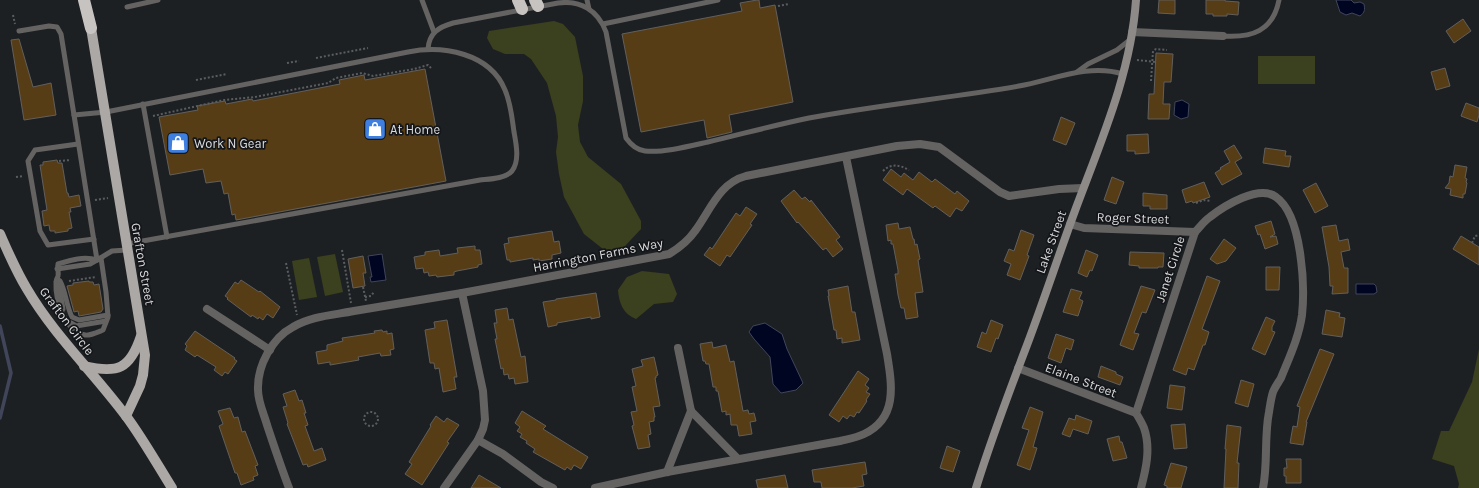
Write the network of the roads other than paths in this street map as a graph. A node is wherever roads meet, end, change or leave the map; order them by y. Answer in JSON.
{"nodes":[{"id":1,"x":84,"y":0,"type":"edge"},
{"id":2,"x":91,"y":0,"type":"edge"},
{"id":3,"x":158,"y":0,"type":"edge"},
{"id":4,"x":422,"y":0,"type":"edge"},
{"id":5,"x":587,"y":0,"type":"edge"},
{"id":6,"x":718,"y":0,"type":"edge"},
{"id":7,"x":1136,"y":0,"type":"edge"},
{"id":8,"x":1279,"y":0,"type":"edge"},
{"id":9,"x":536,"y":3,"type":"edge"},
{"id":10,"x":520,"y":4,"type":"edge"},
{"id":11,"x":127,"y":7,"type":"dead end"},
{"id":12,"x":589,"y":9,"type":"junction"},
{"id":13,"x":603,"y":24,"type":"junction"},
{"id":14,"x":91,"y":28,"type":"junction"},
{"id":15,"x":19,"y":31,"type":"dead end"},
{"id":16,"x":434,"y":32,"type":"junction"},
{"id":17,"x":1132,"y":36,"type":"junction"},
{"id":18,"x":1223,"y":36,"type":"joint"},
{"id":19,"x":428,"y":49,"type":"junction"},
{"id":20,"x":1076,"y":72,"type":"junction"},
{"id":21,"x":1123,"y":74,"type":"junction"},
{"id":22,"x":143,"y":104,"type":"junction"},
{"id":23,"x":106,"y":112,"type":"junction"},
{"id":24,"x":74,"y":115,"type":"junction"},
{"id":25,"x":78,"y":144,"type":"junction"},
{"id":26,"x":846,"y":157,"type":"junction"},
{"id":27,"x":1083,"y":188,"type":"junction"},
{"id":28,"x":1070,"y":224,"type":"junction"},
{"id":29,"x":1195,"y":232,"type":"junction"},
{"id":30,"x":0,"y":234,"type":"edge"},
{"id":31,"x":167,"y":237,"type":"junction"},
{"id":32,"x":94,"y":239,"type":"junction"},
{"id":33,"x":127,"y":247,"type":"junction"},
{"id":34,"x":99,"y":259,"type":"junction"},
{"id":35,"x":58,"y":276,"type":"junction"},
{"id":36,"x":462,"y":293,"type":"junction"},
{"id":37,"x":207,"y":309,"type":"dead end"},
{"id":38,"x":108,"y":315,"type":"junction"},
{"id":39,"x":106,"y":321,"type":"junction"},
{"id":40,"x":142,"y":332,"type":"junction"},
{"id":41,"x":678,"y":348,"type":"dead end"},
{"id":42,"x":270,"y":350,"type":"junction"},
{"id":43,"x":84,"y":366,"type":"junction"},
{"id":44,"x":1018,"y":368,"type":"junction"},
{"id":45,"x":691,"y":411,"type":"junction"},
{"id":46,"x":1136,"y":414,"type":"junction"},
{"id":47,"x":126,"y":416,"type":"junction"},
{"id":48,"x":478,"y":440,"type":"junction"},
{"id":49,"x":738,"y":459,"type":"junction"},
{"id":50,"x":667,"y":472,"type":"junction"},
{"id":51,"x":287,"y":487,"type":"edge"},
{"id":52,"x":172,"y":488,"type":"edge"},
{"id":53,"x":444,"y":488,"type":"edge"},
{"id":54,"x":553,"y":488,"type":"edge"},
{"id":55,"x":595,"y":488,"type":"edge"},
{"id":56,"x":976,"y":488,"type":"edge"},
{"id":57,"x":1141,"y":488,"type":"edge"},
{"id":58,"x":1263,"y":488,"type":"edge"}],
"edges":[{"from":1,"to":14,"type":"highway"},
{"from":2,"to":14,"type":"highway"},
{"from":3,"to":11,"type":"lane"},
{"from":4,"to":16,"type":"lane"},
{"from":5,"to":12,"type":"lane"},
{"from":6,"to":13,"type":"lane"},
{"from":7,"to":17,"type":"street","name":"Lake Street"},
{"from":8,"to":18,"type":"lane"},
{"from":9,"to":10,"type":"lane"},
{"from":9,"to":12,"type":"lane"},
{"from":10,"to":16,"type":"lane"},
{"from":12,"to":13,"type":"lane"},
{"from":13,"to":20,"type":"lane"},
{"from":14,"to":23,"type":"main road","name":"Grafton Street"},
{"from":15,"to":24,"type":"lane"},
{"from":16,"to":19,"type":"lane"},
{"from":17,"to":18,"type":"street"},
{"from":17,"to":20,"type":"lane"},
{"from":17,"to":21,"type":"street","name":"Lake Street"},
{"from":19,"to":22,"type":"lane"},
{"from":19,"to":31,"type":"lane"},
{"from":20,"to":21,"type":"lane"},
{"from":21,"to":27,"type":"street","name":"Lake Street"},
{"from":22,"to":23,"type":"lane"},
{"from":22,"to":31,"type":"lane"},
{"from":23,"to":24,"type":"lane"},
{"from":23,"to":33,"type":"main road","name":"Grafton Street"},
{"from":24,"to":25,"type":"lane"},
{"from":25,"to":32,"type":"lane"},
{"from":25,"to":32,"type":"lane"},
{"from":26,"to":27,"type":"street","name":"Harrington Farms Way"},
{"from":26,"to":36,"type":"street","name":"Harrington Farms Way"},
{"from":26,"to":49,"type":"street"},
{"from":27,"to":28,"type":"street","name":"Lake Street"},
{"from":28,"to":29,"type":"street","name":"Roger Street"},
{"from":28,"to":44,"type":"street","name":"Lake Street"},
{"from":29,"to":46,"type":"street","name":"Janet Circle"},
{"from":29,"to":58,"type":"street","name":"Janet Circle"},
{"from":30,"to":43,"type":"main road","name":"Grafton Circle"},
{"from":31,"to":33,"type":"lane"},
{"from":32,"to":34,"type":"lane"},
{"from":33,"to":34,"type":"lane"},
{"from":33,"to":40,"type":"main road","name":"Grafton Street"},
{"from":34,"to":35,"type":"lane"},
{"from":34,"to":38,"type":"lane"},
{"from":35,"to":38,"type":"lane"},
{"from":35,"to":39,"type":"lane"},
{"from":35,"to":39,"type":"lane"},
{"from":36,"to":42,"type":"street","name":"Harrington Farms Way"},
{"from":36,"to":48,"type":"street"},
{"from":37,"to":42,"type":"street"},
{"from":38,"to":39,"type":"lane"},
{"from":40,"to":43,"type":"main road"},
{"from":40,"to":47,"type":"main road","name":"Grafton Street"},
{"from":41,"to":45,"type":"street"},
{"from":42,"to":51,"type":"street","name":"Harrington Farms Way"},
{"from":43,"to":47,"type":"main road","name":"Grafton Circle"},
{"from":44,"to":46,"type":"street","name":"Elaine Street"},
{"from":44,"to":56,"type":"street","name":"Lake Street"},
{"from":45,"to":49,"type":"street"},
{"from":45,"to":50,"type":"street"},
{"from":46,"to":57,"type":"street"},
{"from":47,"to":52,"type":"main road"},
{"from":48,"to":53,"type":"street"},
{"from":48,"to":54,"type":"street"},
{"from":49,"to":50,"type":"street"},
{"from":50,"to":55,"type":"street"}]}
